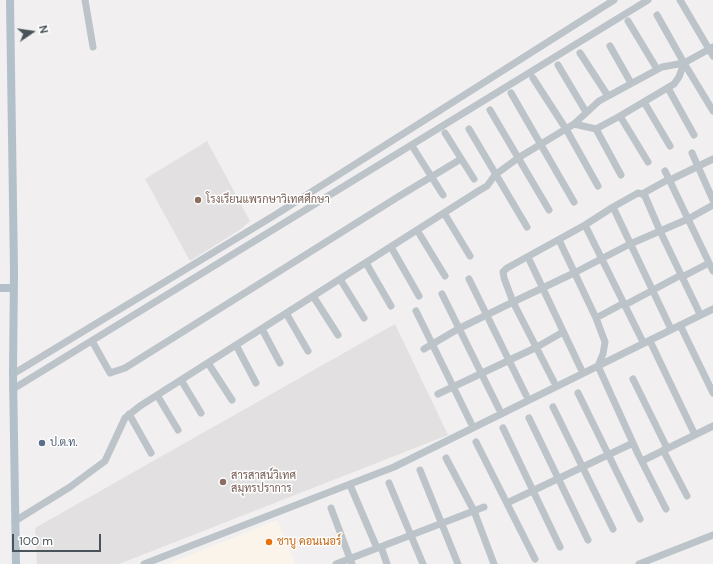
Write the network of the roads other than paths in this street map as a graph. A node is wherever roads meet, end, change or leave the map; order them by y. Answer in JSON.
{"nodes":[{"id":1,"x":10,"y":0,"type":"edge"},
{"id":2,"x":85,"y":0,"type":"edge"},
{"id":3,"x":614,"y":0,"type":"edge"},
{"id":4,"x":648,"y":0,"type":"edge"},
{"id":5,"x":680,"y":0,"type":"edge"},
{"id":6,"x":657,"y":15,"type":"dead end"},
{"id":7,"x":628,"y":21,"type":"dead end"},
{"id":8,"x":610,"y":46,"type":"dead end"},
{"id":9,"x":93,"y":47,"type":"dead end"},
{"id":10,"x":711,"y":48,"type":"edge"},
{"id":11,"x":580,"y":52,"type":"dead end"},
{"id":12,"x":713,"y":56,"type":"edge"},
{"id":13,"x":684,"y":63,"type":"junction"},
{"id":14,"x":558,"y":65,"type":"dead end"},
{"id":15,"x":657,"y":69,"type":"junction"},
{"id":16,"x":534,"y":78,"type":"dead end"},
{"id":17,"x":631,"y":83,"type":"junction"},
{"id":18,"x":668,"y":88,"type":"junction"},
{"id":19,"x":511,"y":93,"type":"dead end"},
{"id":20,"x":608,"y":96,"type":"junction"},
{"id":21,"x":644,"y":102,"type":"junction"},
{"id":22,"x":490,"y":110,"type":"dead end"},
{"id":23,"x":713,"y":111,"type":"edge"},
{"id":24,"x":586,"y":112,"type":"junction"},
{"id":25,"x":620,"y":116,"type":"junction"},
{"id":26,"x":574,"y":124,"type":"junction"},
{"id":27,"x":566,"y":129,"type":"junction"},
{"id":28,"x":469,"y":130,"type":"dead end"},
{"id":29,"x":596,"y":130,"type":"junction"},
{"id":30,"x":445,"y":133,"type":"dead end"},
{"id":31,"x":694,"y":135,"type":"dead end"},
{"id":32,"x":541,"y":144,"type":"junction"},
{"id":33,"x":670,"y":146,"type":"dead end"},
{"id":34,"x":414,"y":150,"type":"dead end"},
{"id":35,"x":692,"y":153,"type":"dead end"},
{"id":36,"x":518,"y":158,"type":"junction"},
{"id":37,"x":461,"y":159,"type":"junction"},
{"id":38,"x":713,"y":159,"type":"edge"},
{"id":39,"x":648,"y":162,"type":"dead end"},
{"id":40,"x":698,"y":166,"type":"junction"},
{"id":41,"x":665,"y":171,"type":"dead end"},
{"id":42,"x":495,"y":175,"type":"junction"},
{"id":43,"x":621,"y":175,"type":"dead end"},
{"id":44,"x":431,"y":177,"type":"junction"},
{"id":45,"x":474,"y":179,"type":"dead end"},
{"id":46,"x":669,"y":180,"type":"junction"},
{"id":47,"x":598,"y":186,"type":"dead end"},
{"id":48,"x":642,"y":194,"type":"junction"},
{"id":49,"x":443,"y":195,"type":"dead end"},
{"id":50,"x":713,"y":200,"type":"edge"},
{"id":51,"x":574,"y":202,"type":"dead end"},
{"id":52,"x":713,"y":205,"type":"edge"},
{"id":53,"x":613,"y":207,"type":"junction"},
{"id":54,"x":549,"y":210,"type":"dead end"},
{"id":55,"x":444,"y":213,"type":"junction"},
{"id":56,"x":688,"y":219,"type":"junction"},
{"id":57,"x":585,"y":225,"type":"junction"},
{"id":58,"x":527,"y":227,"type":"dead end"},
{"id":59,"x":417,"y":230,"type":"junction"},
{"id":60,"x":660,"y":231,"type":"junction"},
{"id":61,"x":559,"y":240,"type":"junction"},
{"id":62,"x":630,"y":244,"type":"junction"},
{"id":63,"x":391,"y":247,"type":"junction"},
{"id":64,"x":470,"y":256,"type":"dead end"},
{"id":65,"x":528,"y":257,"type":"junction"},
{"id":66,"x":602,"y":258,"type":"junction"},
{"id":67,"x":366,"y":263,"type":"junction"},
{"id":68,"x":709,"y":263,"type":"junction"},
{"id":69,"x":713,"y":271,"type":"edge"},
{"id":70,"x":574,"y":273,"type":"junction"},
{"id":71,"x":445,"y":276,"type":"dead end"},
{"id":72,"x":682,"y":276,"type":"junction"},
{"id":73,"x":340,"y":279,"type":"junction"},
{"id":74,"x":469,"y":279,"type":"dead end"},
{"id":75,"x":0,"y":288,"type":"edge"},
{"id":76,"x":14,"y":288,"type":"junction"},
{"id":77,"x":542,"y":288,"type":"junction"},
{"id":78,"x":653,"y":291,"type":"junction"},
{"id":79,"x":442,"y":294,"type":"dead end"},
{"id":80,"x":313,"y":296,"type":"junction"},
{"id":81,"x":419,"y":296,"type":"dead end"},
{"id":82,"x":513,"y":302,"type":"junction"},
{"id":83,"x":624,"y":304,"type":"junction"},
{"id":84,"x":391,"y":306,"type":"dead end"},
{"id":85,"x":712,"y":311,"type":"edge"},
{"id":86,"x":416,"y":312,"type":"dead end"},
{"id":87,"x":700,"y":312,"type":"dead end"},
{"id":88,"x":286,"y":313,"type":"junction"},
{"id":89,"x":486,"y":315,"type":"junction"},
{"id":90,"x":364,"y":318,"type":"dead end"},
{"id":91,"x":596,"y":318,"type":"junction"},
{"id":92,"x":680,"y":325,"type":"junction"},
{"id":93,"x":670,"y":327,"type":"dead end"},
{"id":94,"x":262,"y":329,"type":"junction"},
{"id":95,"x":458,"y":329,"type":"junction"},
{"id":96,"x":563,"y":332,"type":"junction"},
{"id":97,"x":338,"y":334,"type":"dead end"},
{"id":98,"x":642,"y":340,"type":"dead end"},
{"id":99,"x":92,"y":341,"type":"junction"},
{"id":100,"x":650,"y":341,"type":"junction"},
{"id":101,"x":236,"y":345,"type":"junction"},
{"id":102,"x":433,"y":345,"type":"junction"},
{"id":103,"x":537,"y":347,"type":"junction"},
{"id":104,"x":424,"y":349,"type":"dead end"},
{"id":105,"x":308,"y":351,"type":"dead end"},
{"id":106,"x":509,"y":361,"type":"junction"},
{"id":107,"x":208,"y":363,"type":"junction"},
{"id":108,"x":280,"y":363,"type":"dead end"},
{"id":109,"x":598,"y":366,"type":"junction"},
{"id":110,"x":581,"y":369,"type":"dead end"},
{"id":111,"x":13,"y":374,"type":"junction"},
{"id":112,"x":481,"y":374,"type":"junction"},
{"id":113,"x":633,"y":379,"type":"dead end"},
{"id":114,"x":181,"y":380,"type":"junction"},
{"id":115,"x":554,"y":382,"type":"dead end"},
{"id":116,"x":256,"y":383,"type":"dead end"},
{"id":117,"x":453,"y":386,"type":"junction"},
{"id":118,"x":13,"y":389,"type":"junction"},
{"id":119,"x":578,"y":393,"type":"dead end"},
{"id":120,"x":438,"y":394,"type":"dead end"},
{"id":121,"x":713,"y":394,"type":"edge"},
{"id":122,"x":157,"y":396,"type":"junction"},
{"id":123,"x":526,"y":396,"type":"dead end"},
{"id":124,"x":232,"y":400,"type":"dead end"},
{"id":125,"x":553,"y":407,"type":"dead end"},
{"id":126,"x":499,"y":409,"type":"dead end"},
{"id":127,"x":201,"y":413,"type":"dead end"},
{"id":128,"x":129,"y":414,"type":"junction"},
{"id":129,"x":529,"y":418,"type":"dead end"},
{"id":130,"x":471,"y":423,"type":"dead end"},
{"id":131,"x":713,"y":426,"type":"edge"},
{"id":132,"x":503,"y":428,"type":"dead end"},
{"id":133,"x":178,"y":430,"type":"dead end"},
{"id":134,"x":695,"y":435,"type":"junction"},
{"id":135,"x":476,"y":442,"type":"dead end"},
{"id":136,"x":633,"y":443,"type":"junction"},
{"id":137,"x":665,"y":449,"type":"junction"},
{"id":138,"x":151,"y":453,"type":"dead end"},
{"id":139,"x":609,"y":454,"type":"junction"},
{"id":140,"x":446,"y":458,"type":"dead end"},
{"id":141,"x":642,"y":461,"type":"junction"},
{"id":142,"x":583,"y":467,"type":"junction"},
{"id":143,"x":420,"y":470,"type":"dead end"},
{"id":144,"x":558,"y":478,"type":"junction"},
{"id":145,"x":389,"y":483,"type":"dead end"},
{"id":146,"x":350,"y":485,"type":"junction"},
{"id":147,"x":532,"y":491,"type":"junction"},
{"id":148,"x":687,"y":496,"type":"dead end"},
{"id":149,"x":507,"y":503,"type":"junction"},
{"id":150,"x":484,"y":507,"type":"dead end"},
{"id":151,"x":331,"y":508,"type":"dead end"},
{"id":152,"x":666,"y":509,"type":"dead end"},
{"id":153,"x":474,"y":511,"type":"junction"},
{"id":154,"x":640,"y":519,"type":"dead end"},
{"id":155,"x":15,"y":521,"type":"junction"},
{"id":156,"x":442,"y":524,"type":"junction"},
{"id":157,"x":613,"y":529,"type":"dead end"},
{"id":158,"x":412,"y":535,"type":"junction"},
{"id":159,"x":713,"y":535,"type":"edge"},
{"id":160,"x":588,"y":540,"type":"dead end"},
{"id":161,"x":560,"y":547,"type":"dead end"},
{"id":162,"x":379,"y":548,"type":"junction"},
{"id":163,"x":536,"y":559,"type":"dead end"},
{"id":164,"x":351,"y":561,"type":"edge"},
{"id":165,"x":16,"y":564,"type":"edge"},
{"id":166,"x":144,"y":564,"type":"edge"},
{"id":167,"x":336,"y":564,"type":"edge"},
{"id":168,"x":387,"y":564,"type":"edge"},
{"id":169,"x":423,"y":564,"type":"edge"},
{"id":170,"x":458,"y":564,"type":"edge"},
{"id":171,"x":494,"y":564,"type":"edge"},
{"id":172,"x":639,"y":564,"type":"edge"}],
"edges":[{"from":1,"to":76,"type":"main road"},
{"from":2,"to":9,"type":"street"},
{"from":3,"to":111,"type":"street"},
{"from":4,"to":99,"type":"street"},
{"from":5,"to":10,"type":"street"},
{"from":6,"to":13,"type":"street"},
{"from":7,"to":15,"type":"street"},
{"from":8,"to":17,"type":"street"},
{"from":10,"to":12,"type":"street"},
{"from":10,"to":13,"type":"street"},
{"from":11,"to":20,"type":"street"},
{"from":13,"to":15,"type":"street"},
{"from":13,"to":18,"type":"street"},
{"from":13,"to":23,"type":"street"},
{"from":14,"to":24,"type":"street"},
{"from":15,"to":17,"type":"street"},
{"from":16,"to":27,"type":"street"},
{"from":17,"to":20,"type":"street"},
{"from":18,"to":21,"type":"street"},
{"from":18,"to":31,"type":"street"},
{"from":19,"to":32,"type":"street"},
{"from":20,"to":24,"type":"street"},
{"from":21,"to":25,"type":"street"},
{"from":21,"to":33,"type":"street"},
{"from":22,"to":36,"type":"street"},
{"from":24,"to":26,"type":"street"},
{"from":25,"to":29,"type":"street"},
{"from":25,"to":39,"type":"street"},
{"from":26,"to":27,"type":"street"},
{"from":26,"to":29,"type":"street"},
{"from":27,"to":32,"type":"street"},
{"from":27,"to":47,"type":"street"},
{"from":28,"to":42,"type":"street"},
{"from":29,"to":43,"type":"street"},
{"from":30,"to":37,"type":"street"},
{"from":32,"to":36,"type":"street"},
{"from":32,"to":51,"type":"street"},
{"from":34,"to":44,"type":"street"},
{"from":35,"to":40,"type":"street"},
{"from":36,"to":42,"type":"street"},
{"from":36,"to":54,"type":"street"},
{"from":37,"to":44,"type":"street"},
{"from":37,"to":45,"type":"street"},
{"from":38,"to":40,"type":"street"},
{"from":40,"to":46,"type":"street"},
{"from":40,"to":50,"type":"street"},
{"from":41,"to":46,"type":"street"},
{"from":42,"to":55,"type":"street"},
{"from":42,"to":58,"type":"street"},
{"from":44,"to":49,"type":"street"},
{"from":44,"to":99,"type":"street"},
{"from":46,"to":48,"type":"street"},
{"from":46,"to":56,"type":"street"},
{"from":48,"to":53,"type":"street"},
{"from":48,"to":60,"type":"street"},
{"from":52,"to":56,"type":"street"},
{"from":53,"to":57,"type":"street"},
{"from":53,"to":62,"type":"street"},
{"from":55,"to":59,"type":"street"},
{"from":55,"to":64,"type":"street"},
{"from":56,"to":60,"type":"street"},
{"from":56,"to":68,"type":"street"},
{"from":57,"to":61,"type":"street"},
{"from":57,"to":66,"type":"street"},
{"from":59,"to":63,"type":"street"},
{"from":59,"to":71,"type":"street"},
{"from":60,"to":62,"type":"street"},
{"from":60,"to":72,"type":"street"},
{"from":61,"to":65,"type":"street"},
{"from":61,"to":70,"type":"street"},
{"from":62,"to":66,"type":"street"},
{"from":62,"to":78,"type":"street"},
{"from":63,"to":67,"type":"street"},
{"from":63,"to":81,"type":"street"},
{"from":65,"to":77,"type":"street"},
{"from":65,"to":82,"type":"street"},
{"from":66,"to":70,"type":"street"},
{"from":66,"to":83,"type":"street"},
{"from":67,"to":73,"type":"street"},
{"from":67,"to":84,"type":"street"},
{"from":68,"to":69,"type":"street"},
{"from":68,"to":72,"type":"street"},
{"from":70,"to":77,"type":"street"},
{"from":70,"to":91,"type":"street"},
{"from":72,"to":78,"type":"street"},
{"from":72,"to":87,"type":"street"},
{"from":73,"to":80,"type":"street"},
{"from":73,"to":90,"type":"street"},
{"from":74,"to":89,"type":"street"},
{"from":75,"to":76,"type":"main road"},
{"from":76,"to":111,"type":"main road"},
{"from":77,"to":82,"type":"street"},
{"from":77,"to":96,"type":"street"},
{"from":78,"to":83,"type":"street"},
{"from":78,"to":93,"type":"street"},
{"from":79,"to":95,"type":"street"},
{"from":80,"to":88,"type":"street"},
{"from":80,"to":97,"type":"street"},
{"from":82,"to":89,"type":"street"},
{"from":82,"to":103,"type":"street"},
{"from":83,"to":91,"type":"street"},
{"from":83,"to":98,"type":"street"},
{"from":85,"to":92,"type":"street"},
{"from":86,"to":102,"type":"street"},
{"from":88,"to":94,"type":"street"},
{"from":88,"to":105,"type":"street"},
{"from":89,"to":95,"type":"street"},
{"from":89,"to":106,"type":"street"},
{"from":91,"to":109,"type":"street"},
{"from":92,"to":100,"type":"street"},
{"from":92,"to":121,"type":"street"},
{"from":94,"to":101,"type":"street"},
{"from":94,"to":108,"type":"street"},
{"from":95,"to":102,"type":"street"},
{"from":95,"to":112,"type":"street"},
{"from":96,"to":103,"type":"street"},
{"from":96,"to":110,"type":"street"},
{"from":99,"to":118,"type":"street"},
{"from":100,"to":109,"type":"street"},
{"from":100,"to":134,"type":"street"},
{"from":101,"to":107,"type":"street"},
{"from":101,"to":116,"type":"street"},
{"from":102,"to":104,"type":"street"},
{"from":102,"to":117,"type":"street"},
{"from":103,"to":106,"type":"street"},
{"from":103,"to":115,"type":"street"},
{"from":106,"to":112,"type":"street"},
{"from":106,"to":123,"type":"street"},
{"from":107,"to":114,"type":"street"},
{"from":107,"to":124,"type":"street"},
{"from":109,"to":136,"type":"street"},
{"from":109,"to":146,"type":"street"},
{"from":111,"to":118,"type":"main road"},
{"from":112,"to":117,"type":"street"},
{"from":112,"to":126,"type":"street"},
{"from":113,"to":137,"type":"street"},
{"from":114,"to":122,"type":"street"},
{"from":114,"to":127,"type":"street"},
{"from":117,"to":120,"type":"street"},
{"from":117,"to":130,"type":"street"},
{"from":118,"to":155,"type":"main road"},
{"from":119,"to":139,"type":"street"},
{"from":122,"to":128,"type":"street"},
{"from":122,"to":133,"type":"street"},
{"from":125,"to":142,"type":"street"},
{"from":128,"to":138,"type":"street"},
{"from":128,"to":155,"type":"street"},
{"from":129,"to":144,"type":"street"},
{"from":131,"to":134,"type":"street"},
{"from":132,"to":147,"type":"street"},
{"from":134,"to":137,"type":"street"},
{"from":135,"to":149,"type":"street"},
{"from":136,"to":139,"type":"street"},
{"from":136,"to":141,"type":"street"},
{"from":137,"to":141,"type":"street"},
{"from":137,"to":148,"type":"street"},
{"from":139,"to":142,"type":"street"},
{"from":139,"to":154,"type":"street"},
{"from":140,"to":153,"type":"street"},
{"from":141,"to":152,"type":"street"},
{"from":142,"to":144,"type":"street"},
{"from":142,"to":157,"type":"street"},
{"from":143,"to":156,"type":"street"},
{"from":144,"to":147,"type":"street"},
{"from":144,"to":160,"type":"street"},
{"from":145,"to":158,"type":"street"},
{"from":146,"to":162,"type":"street"},
{"from":146,"to":166,"type":"street"},
{"from":147,"to":149,"type":"street"},
{"from":147,"to":161,"type":"street"},
{"from":149,"to":163,"type":"street"},
{"from":150,"to":153,"type":"street"},
{"from":151,"to":164,"type":"street"},
{"from":153,"to":156,"type":"street"},
{"from":153,"to":171,"type":"street"},
{"from":155,"to":165,"type":"main road"},
{"from":156,"to":158,"type":"street"},
{"from":156,"to":170,"type":"street"},
{"from":158,"to":162,"type":"street"},
{"from":158,"to":169,"type":"street"},
{"from":159,"to":172,"type":"street"},
{"from":162,"to":164,"type":"street"},
{"from":162,"to":168,"type":"street"},
{"from":164,"to":167,"type":"street"}]}
